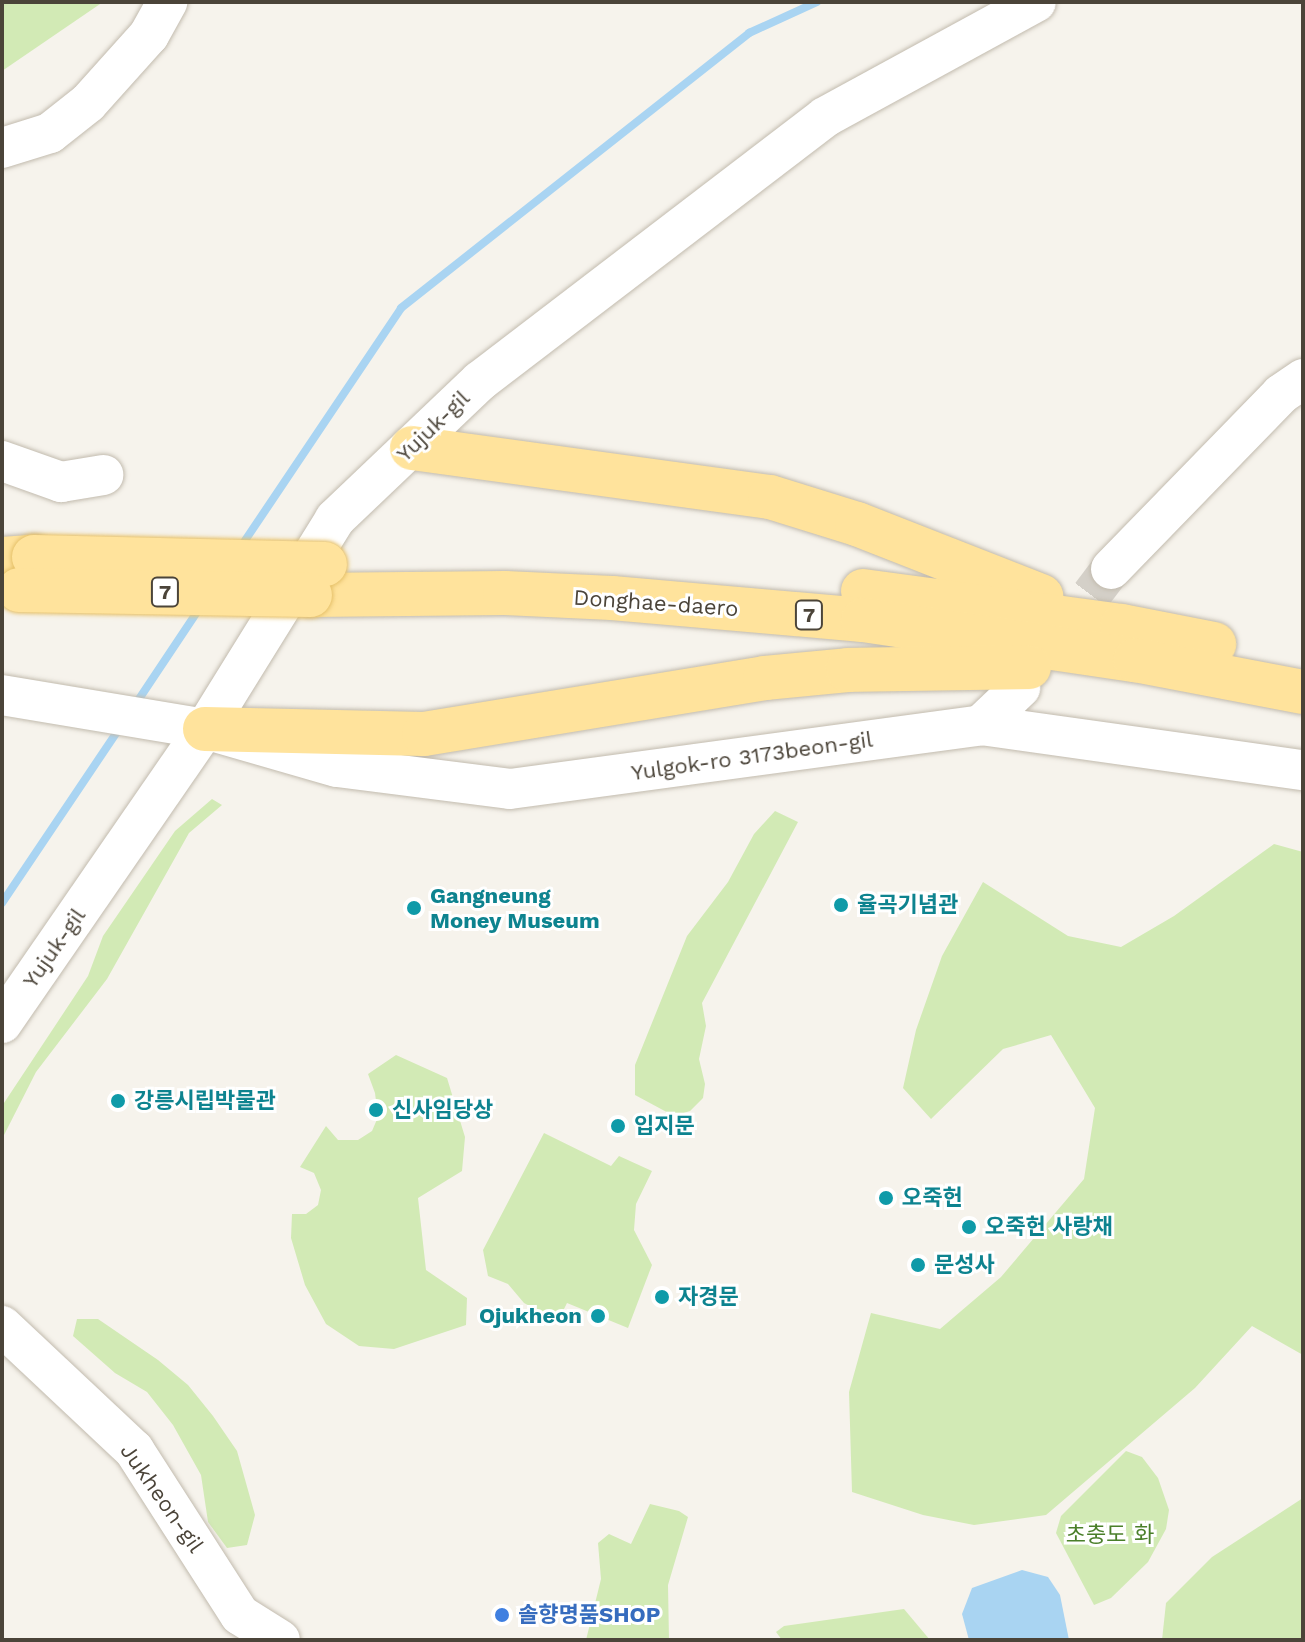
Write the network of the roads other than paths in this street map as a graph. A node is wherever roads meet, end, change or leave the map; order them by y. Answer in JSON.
{"nodes":[{"id":1,"x":167,"y":2,"type":"edge"},
{"id":2,"x":1036,"y":2,"type":"edge"},
{"id":3,"x":2,"y":148,"type":"edge"},
{"id":4,"x":1303,"y":379,"type":"edge"},
{"id":5,"x":412,"y":448,"type":"junction"},
{"id":6,"x":2,"y":461,"type":"edge"},
{"id":7,"x":103,"y":475,"type":"dead end"},
{"id":8,"x":1111,"y":569,"type":"tunnel mouth"},
{"id":9,"x":14,"y":574,"type":"edge"},
{"id":10,"x":318,"y":580,"type":"junction"},
{"id":11,"x":1122,"y":626,"type":"junction"},
{"id":12,"x":1303,"y":662,"type":"edge"},
{"id":13,"x":1171,"y":667,"type":"junction"},
{"id":14,"x":1020,"y":688,"type":"dead end"},
{"id":15,"x":1303,"y":692,"type":"edge"},
{"id":16,"x":5,"y":696,"type":"edge"},
{"id":17,"x":981,"y":725,"type":"junction"},
{"id":18,"x":205,"y":729,"type":"junction"},
{"id":19,"x":1303,"y":770,"type":"edge"},
{"id":20,"x":2,"y":1023,"type":"edge"},
{"id":21,"x":2,"y":1326,"type":"edge"},
{"id":22,"x":280,"y":1640,"type":"edge"}],
"edges":[{"from":1,"to":3,"type":"street"},
{"from":2,"to":5,"type":"street","name":"Yujuk-gil"},
{"from":4,"to":8,"type":"street"},
{"from":5,"to":11,"type":"main road"},
{"from":5,"to":18,"type":"street","name":"Yujuk-gil"},
{"from":6,"to":7,"type":"street"},
{"from":9,"to":10,"type":"main road","name":"Donghae-daero","number":"7","bridge":true},
{"from":10,"to":11,"type":"main road","name":"Donghae-daero","number":"7"},
{"from":10,"to":13,"type":"main road","name":"Donghae-daero","number":"7"},
{"from":11,"to":12,"type":"main road","name":"Donghae-daero","number":"7"},
{"from":13,"to":15,"type":"main road","name":"Donghae-daero","number":"7"},
{"from":13,"to":18,"type":"main road"},
{"from":14,"to":17,"type":"street"},
{"from":16,"to":18,"type":"street","name":"Yulgok-ro 3173beon-gil"},
{"from":17,"to":18,"type":"street","name":"Yulgok-ro 3173beon-gil"},
{"from":17,"to":19,"type":"street","name":"Yulgok-ro 3173beon-gil"},
{"from":18,"to":20,"type":"street","name":"Yujuk-gil"},
{"from":21,"to":22,"type":"street","name":"Jukheon-gil"}]}
